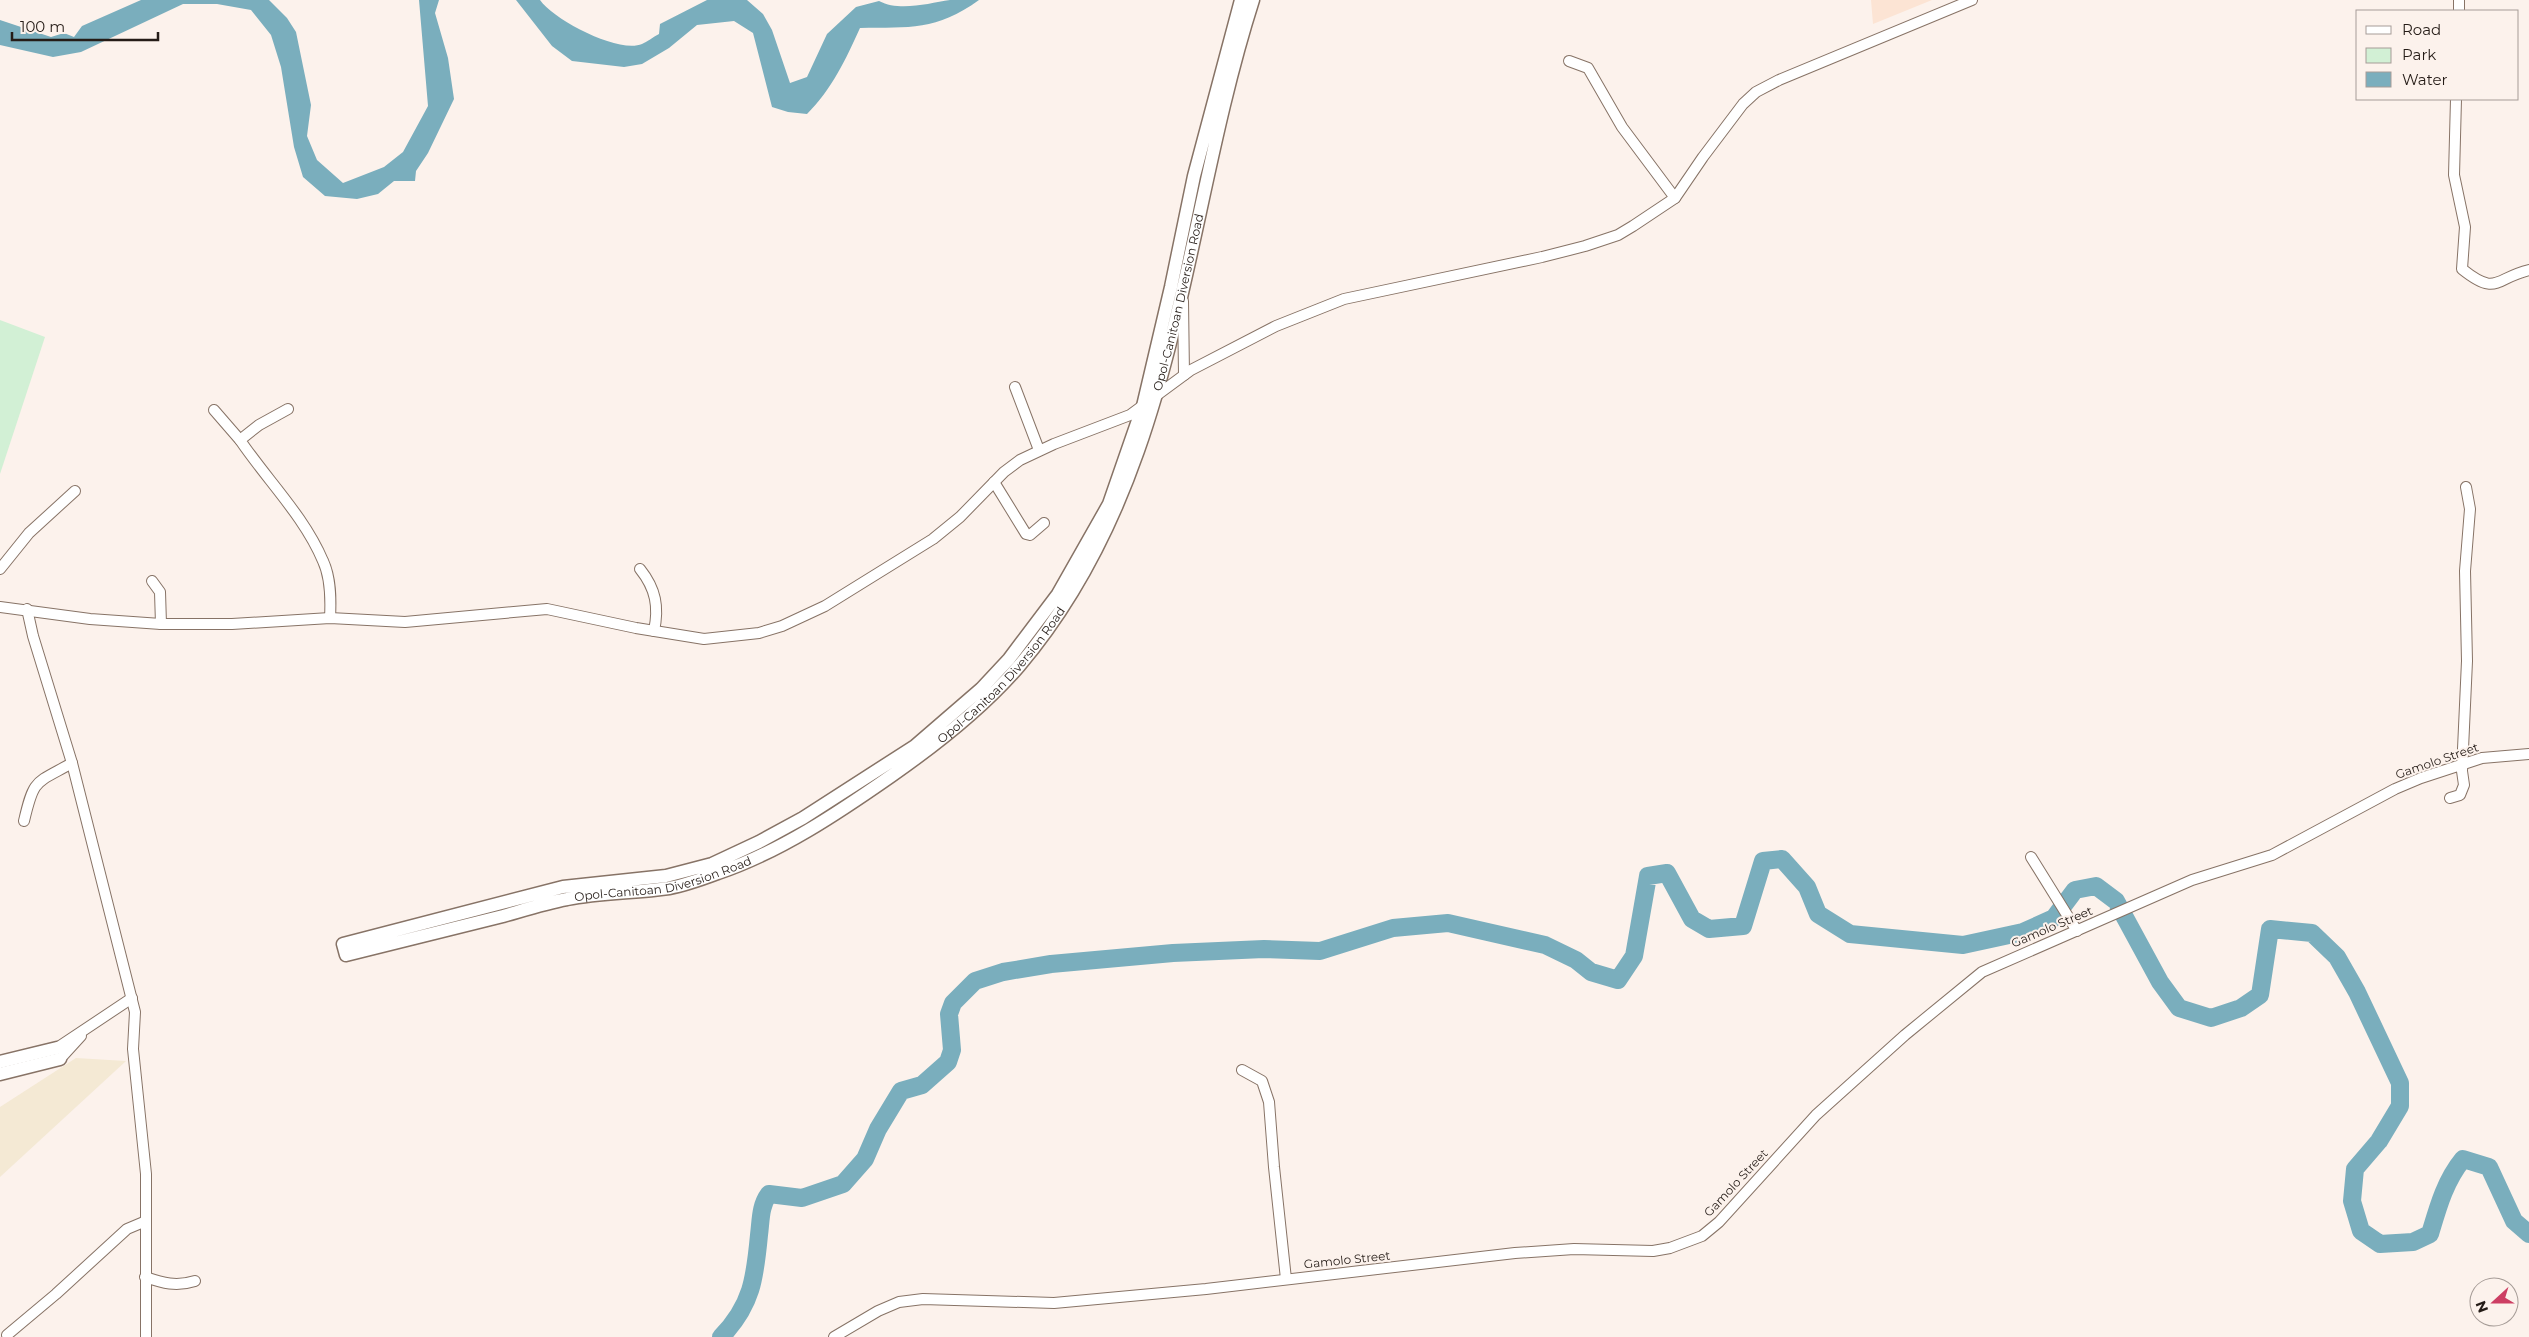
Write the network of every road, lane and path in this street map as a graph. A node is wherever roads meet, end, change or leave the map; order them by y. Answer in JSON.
{"nodes":[{"id":1,"x":1241,"y":0,"type":"edge"},
{"id":2,"x":1253,"y":0,"type":"edge"},
{"id":3,"x":1972,"y":0,"type":"edge"},
{"id":4,"x":1569,"y":61,"type":"dead end"},
{"id":5,"x":2456,"y":100,"type":"edge"},
{"id":6,"x":1675,"y":198,"type":"junction"},
{"id":7,"x":2529,"y":270,"type":"edge"},
{"id":8,"x":1177,"y":288,"type":"junction"},
{"id":9,"x":1179,"y":306,"type":"junction"},
{"id":10,"x":1184,"y":318,"type":"junction"},
{"id":11,"x":1184,"y":375,"type":"junction"},
{"id":12,"x":1015,"y":387,"type":"dead end"},
{"id":13,"x":1156,"y":396,"type":"junction"},
{"id":14,"x":1143,"y":406,"type":"junction"},
{"id":15,"x":288,"y":409,"type":"dead end"},
{"id":16,"x":214,"y":410,"type":"dead end"},
{"id":17,"x":1134,"y":431,"type":"junction"},
{"id":18,"x":240,"y":440,"type":"junction"},
{"id":19,"x":1039,"y":450,"type":"junction"},
{"id":20,"x":994,"y":482,"type":"junction"},
{"id":21,"x":2466,"y":488,"type":"dead end"},
{"id":22,"x":75,"y":491,"type":"dead end"},
{"id":23,"x":1044,"y":523,"type":"dead end"},
{"id":24,"x":0,"y":569,"type":"edge"},
{"id":25,"x":640,"y":569,"type":"dead end"},
{"id":26,"x":152,"y":581,"type":"dead end"},
{"id":27,"x":0,"y":607,"type":"edge"},
{"id":28,"x":27,"y":610,"type":"junction"},
{"id":29,"x":330,"y":618,"type":"junction"},
{"id":30,"x":160,"y":624,"type":"junction"},
{"id":31,"x":654,"y":631,"type":"junction"},
{"id":32,"x":2529,"y":754,"type":"edge"},
{"id":33,"x":72,"y":763,"type":"junction"},
{"id":34,"x":2463,"y":764,"type":"junction"},
{"id":35,"x":2450,"y":798,"type":"dead end"},
{"id":36,"x":24,"y":821,"type":"dead end"},
{"id":37,"x":2030,"y":856,"type":"dead end"},
{"id":38,"x":2077,"y":931,"type":"junction"},
{"id":39,"x":344,"y":950,"type":"dead end"},
{"id":40,"x":132,"y":998,"type":"junction"},
{"id":41,"x":59,"y":1053,"type":"junction"},
{"id":42,"x":0,"y":1062,"type":"edge"},
{"id":43,"x":1242,"y":1070,"type":"dead end"},
{"id":44,"x":0,"y":1074,"type":"edge"},
{"id":45,"x":146,"y":1221,"type":"junction"},
{"id":46,"x":145,"y":1277,"type":"junction"},
{"id":47,"x":1286,"y":1279,"type":"junction"},
{"id":48,"x":195,"y":1281,"type":"dead end"},
{"id":49,"x":7,"y":1335,"type":"dead end"},
{"id":50,"x":146,"y":1337,"type":"edge"},
{"id":51,"x":834,"y":1337,"type":"edge"}],
"edges":[{"from":1,"to":8,"type":"main road","name":"Opol-Canitoan Diversion Road"},
{"from":2,"to":8,"type":"main road","name":"Opol-Canitoan Diversion Road"},
{"from":3,"to":6,"type":"street"},
{"from":4,"to":6,"type":"street"},
{"from":5,"to":7,"type":"street"},
{"from":6,"to":11,"type":"street"},
{"from":8,"to":9,"type":"main road","name":"Opol-Canitoan Diversion Road"},
{"from":8,"to":10,"type":"street"},
{"from":8,"to":14,"type":"main road","name":"Opol-Canitoan Diversion Road"},
{"from":9,"to":10,"type":"street"},
{"from":9,"to":13,"type":"main road","name":"Opol-Canitoan Diversion Road"},
{"from":10,"to":11,"type":"street"},
{"from":11,"to":13,"type":"street"},
{"from":12,"to":19,"type":"street"},
{"from":13,"to":14,"type":"street"},
{"from":13,"to":17,"type":"main road","name":"Opol-Canitoan Diversion Road"},
{"from":14,"to":17,"type":"main road","name":"Opol-Canitoan Diversion Road"},
{"from":15,"to":18,"type":"street"},
{"from":16,"to":18,"type":"street"},
{"from":17,"to":19,"type":"street"},
{"from":17,"to":39,"type":"main road","name":"Opol-Canitoan Diversion Road"},
{"from":18,"to":29,"type":"street"},
{"from":19,"to":20,"type":"street"},
{"from":20,"to":23,"type":"street"},
{"from":20,"to":31,"type":"street"},
{"from":21,"to":34,"type":"street"},
{"from":22,"to":24,"type":"street"},
{"from":25,"to":31,"type":"street"},
{"from":26,"to":30,"type":"street"},
{"from":27,"to":28,"type":"street"},
{"from":28,"to":30,"type":"street"},
{"from":28,"to":33,"type":"street"},
{"from":29,"to":30,"type":"street"},
{"from":29,"to":31,"type":"street"},
{"from":32,"to":34,"type":"street","name":"Gamolo Street"},
{"from":33,"to":36,"type":"street"},
{"from":33,"to":40,"type":"street"},
{"from":34,"to":35,"type":"street"},
{"from":34,"to":38,"type":"street","name":"Gamolo Street"},
{"from":37,"to":38,"type":"street"},
{"from":38,"to":47,"type":"street","name":"Gamolo Street"},
{"from":40,"to":41,"type":"street"},
{"from":40,"to":45,"type":"street"},
{"from":41,"to":42,"type":"main road"},
{"from":41,"to":44,"type":"main road"},
{"from":43,"to":47,"type":"street"},
{"from":45,"to":46,"type":"street"},
{"from":45,"to":49,"type":"street"},
{"from":46,"to":48,"type":"street"},
{"from":46,"to":50,"type":"street"},
{"from":47,"to":51,"type":"street","name":"Gamolo Street"}]}
